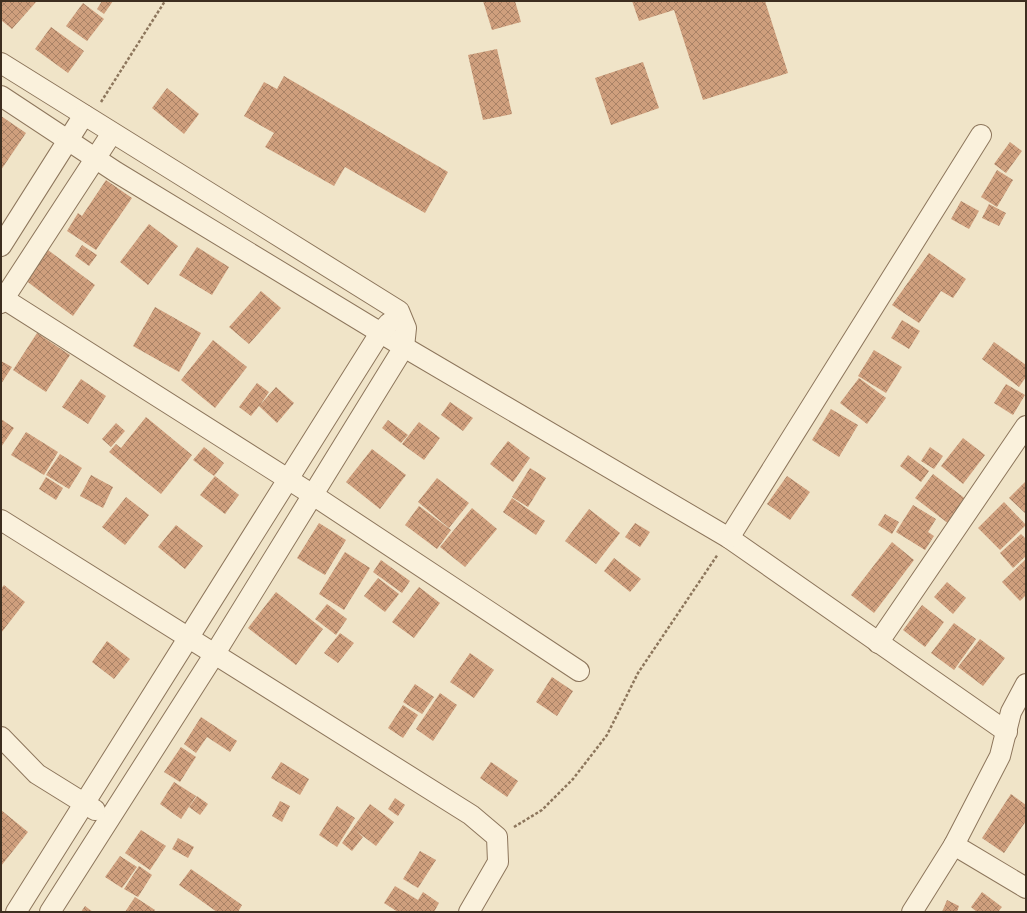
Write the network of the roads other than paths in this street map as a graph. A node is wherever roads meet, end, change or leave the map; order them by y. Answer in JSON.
{"nodes":[{"id":1,"x":1,"y":63,"type":"edge"},
{"id":2,"x":1,"y":96,"type":"edge"},
{"id":3,"x":87,"y":117,"type":"junction"},
{"id":4,"x":112,"y":133,"type":"junction"},
{"id":5,"x":981,"y":136,"type":"dead end"},
{"id":6,"x":68,"y":140,"type":"junction"},
{"id":7,"x":95,"y":158,"type":"junction"},
{"id":8,"x":1,"y":246,"type":"edge"},
{"id":9,"x":2,"y":299,"type":"edge"},
{"id":10,"x":399,"y":311,"type":"junction"},
{"id":11,"x":380,"y":333,"type":"junction"},
{"id":12,"x":404,"y":347,"type":"junction"},
{"id":13,"x":1026,"y":426,"type":"edge"},
{"id":14,"x":288,"y":480,"type":"junction"},
{"id":15,"x":313,"y":495,"type":"junction"},
{"id":16,"x":1,"y":520,"type":"edge"},
{"id":17,"x":729,"y":538,"type":"junction"},
{"id":18,"x":188,"y":638,"type":"junction"},
{"id":19,"x":878,"y":643,"type":"junction"},
{"id":20,"x":214,"y":655,"type":"junction"},
{"id":21,"x":579,"y":671,"type":"dead end"},
{"id":22,"x":1026,"y":684,"type":"edge"},
{"id":23,"x":1006,"y":732,"type":"junction"},
{"id":24,"x":1,"y":738,"type":"edge"},
{"id":25,"x":84,"y":803,"type":"junction"},
{"id":26,"x":109,"y":819,"type":"junction"},
{"id":27,"x":954,"y":845,"type":"junction"},
{"id":28,"x":1026,"y":888,"type":"edge"},
{"id":29,"x":16,"y":912,"type":"edge"},
{"id":30,"x":50,"y":912,"type":"edge"},
{"id":31,"x":469,"y":912,"type":"edge"},
{"id":32,"x":912,"y":912,"type":"edge"}],
"edges":[{"from":1,"to":3,"type":"street"},
{"from":2,"to":6,"type":"street"},
{"from":3,"to":4,"type":"street"},
{"from":3,"to":6,"type":"street"},
{"from":4,"to":7,"type":"street"},
{"from":4,"to":10,"type":"street"},
{"from":5,"to":17,"type":"street"},
{"from":6,"to":7,"type":"street"},
{"from":6,"to":8,"type":"street"},
{"from":7,"to":9,"type":"street"},
{"from":7,"to":11,"type":"street"},
{"from":9,"to":14,"type":"street"},
{"from":10,"to":11,"type":"street"},
{"from":10,"to":12,"type":"street"},
{"from":11,"to":12,"type":"street"},
{"from":11,"to":14,"type":"street"},
{"from":12,"to":15,"type":"street"},
{"from":12,"to":17,"type":"street"},
{"from":13,"to":19,"type":"street"},
{"from":14,"to":15,"type":"street"},
{"from":14,"to":18,"type":"street"},
{"from":15,"to":20,"type":"street"},
{"from":15,"to":21,"type":"street"},
{"from":16,"to":18,"type":"street"},
{"from":17,"to":19,"type":"street"},
{"from":18,"to":20,"type":"street"},
{"from":18,"to":25,"type":"street"},
{"from":19,"to":23,"type":"street"},
{"from":20,"to":26,"type":"street"},
{"from":20,"to":31,"type":"street"},
{"from":22,"to":23,"type":"street"},
{"from":23,"to":27,"type":"street"},
{"from":24,"to":25,"type":"street"},
{"from":25,"to":26,"type":"street"},
{"from":25,"to":29,"type":"street"},
{"from":26,"to":30,"type":"street"},
{"from":27,"to":28,"type":"street"},
{"from":27,"to":32,"type":"street"}]}
